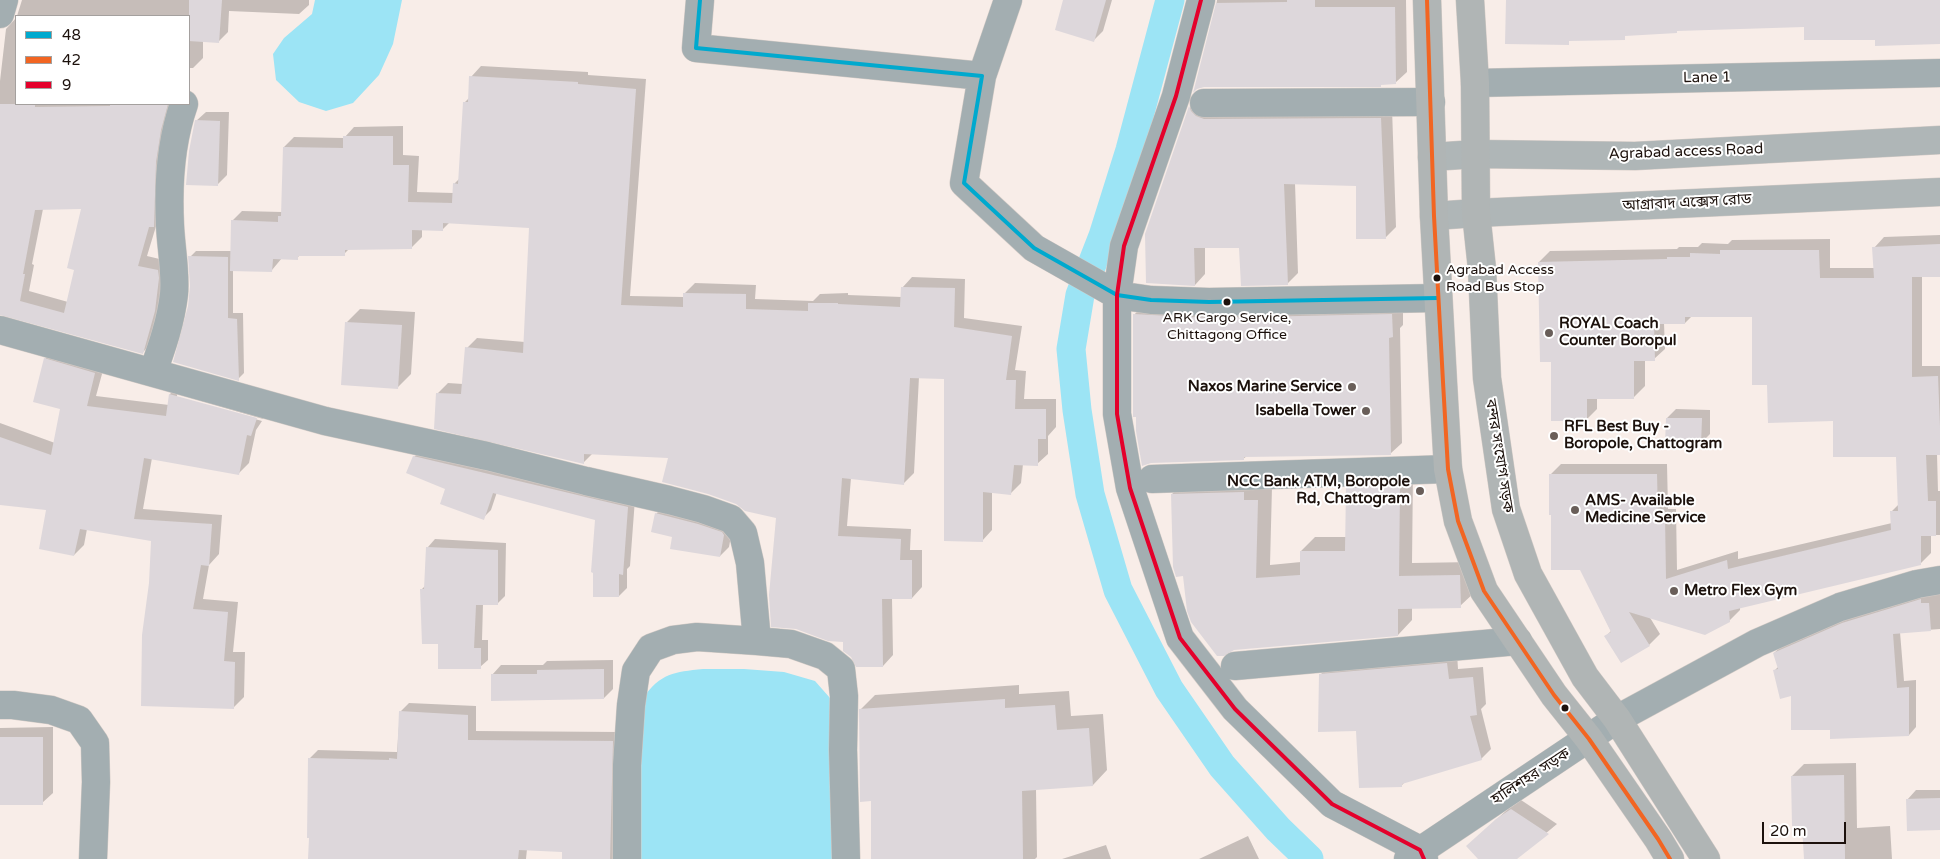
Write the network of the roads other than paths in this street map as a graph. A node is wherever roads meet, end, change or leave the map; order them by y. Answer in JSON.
{"nodes":[{"id":1,"x":4,"y":0,"type":"edge"},
{"id":2,"x":700,"y":0,"type":"edge"},
{"id":3,"x":1008,"y":0,"type":"edge"},
{"id":4,"x":1201,"y":0,"type":"edge"},
{"id":5,"x":1427,"y":0,"type":"edge"},
{"id":6,"x":1470,"y":0,"type":"edge"},
{"id":7,"x":0,"y":14,"type":"edge"},
{"id":8,"x":1940,"y":73,"type":"edge"},
{"id":9,"x":982,"y":76,"type":"junction"},
{"id":10,"x":1475,"y":83,"type":"junction"},
{"id":11,"x":1431,"y":102,"type":"junction"},
{"id":12,"x":1204,"y":103,"type":"dead end"},
{"id":13,"x":185,"y":105,"type":"edge"},
{"id":14,"x":1940,"y":140,"type":"edge"},
{"id":15,"x":1476,"y":154,"type":"junction"},
{"id":16,"x":1432,"y":157,"type":"junction"},
{"id":17,"x":1940,"y":192,"type":"edge"},
{"id":18,"x":1476,"y":212,"type":"junction"},
{"id":19,"x":1434,"y":216,"type":"junction"},
{"id":20,"x":1117,"y":295,"type":"junction"},
{"id":21,"x":1438,"y":298,"type":"junction"},
{"id":22,"x":0,"y":330,"type":"edge"},
{"id":23,"x":153,"y":372,"type":"junction"},
{"id":24,"x":1448,"y":469,"type":"junction"},
{"id":25,"x":1152,"y":480,"type":"dead end"},
{"id":26,"x":1940,"y":580,"type":"edge"},
{"id":27,"x":757,"y":641,"type":"junction"},
{"id":28,"x":1518,"y":641,"type":"junction"},
{"id":29,"x":1235,"y":666,"type":"dead end"},
{"id":30,"x":0,"y":705,"type":"edge"},
{"id":31,"x":1617,"y":719,"type":"junction"},
{"id":32,"x":1589,"y":738,"type":"junction"},
{"id":33,"x":1417,"y":856,"type":"edge"},
{"id":34,"x":93,"y":859,"type":"edge"},
{"id":35,"x":626,"y":859,"type":"edge"},
{"id":36,"x":846,"y":859,"type":"edge"},
{"id":37,"x":1670,"y":859,"type":"edge"},
{"id":38,"x":1706,"y":859,"type":"edge"}],
"edges":[{"from":1,"to":7,"type":"street"},
{"from":2,"to":9,"type":"street"},
{"from":3,"to":9,"type":"street"},
{"from":4,"to":20,"type":"street"},
{"from":5,"to":11,"type":"highway"},
{"from":6,"to":10,"type":"highway","name":"বন্দর সংযোগ সড়ক"},
{"from":8,"to":10,"type":"street","name":"Lane 1"},
{"from":9,"to":20,"type":"street"},
{"from":10,"to":15,"type":"highway","name":"বন্দর সংযোগ সড়ক"},
{"from":11,"to":12,"type":"street"},
{"from":11,"to":16,"type":"highway"},
{"from":13,"to":23,"type":"street"},
{"from":14,"to":15,"type":"main road","name":"Agrabad access Road"},
{"from":15,"to":16,"type":"main road","name":"Agrabad access Road"},
{"from":15,"to":18,"type":"highway","name":"বন্দর সংযোগ সড়ক"},
{"from":16,"to":19,"type":"highway"},
{"from":17,"to":18,"type":"main road","name":"আগ্রাবাদ এক্সেস রোড"},
{"from":18,"to":19,"type":"main road","name":"আগ্রাবাদ এক্সেস রোড"},
{"from":18,"to":31,"type":"highway","name":"বন্দর সংযোগ সড়ক"},
{"from":19,"to":21,"type":"highway"},
{"from":20,"to":21,"type":"street"},
{"from":20,"to":33,"type":"street"},
{"from":21,"to":24,"type":"highway"},
{"from":22,"to":23,"type":"street"},
{"from":23,"to":27,"type":"street"},
{"from":24,"to":25,"type":"street"},
{"from":24,"to":28,"type":"highway"},
{"from":26,"to":31,"type":"street","name":"হালিশহর সড়ক"},
{"from":27,"to":35,"type":"street"},
{"from":27,"to":36,"type":"street"},
{"from":28,"to":29,"type":"street"},
{"from":28,"to":32,"type":"highway"},
{"from":30,"to":34,"type":"street"},
{"from":31,"to":32,"type":"street","name":"হালিশহর সড়ক"},
{"from":31,"to":38,"type":"highway","name":"বন্দর সংযোগ সড়ক"},
{"from":32,"to":33,"type":"street","name":"হালিশহর সড়ক"},
{"from":32,"to":37,"type":"highway"}]}
